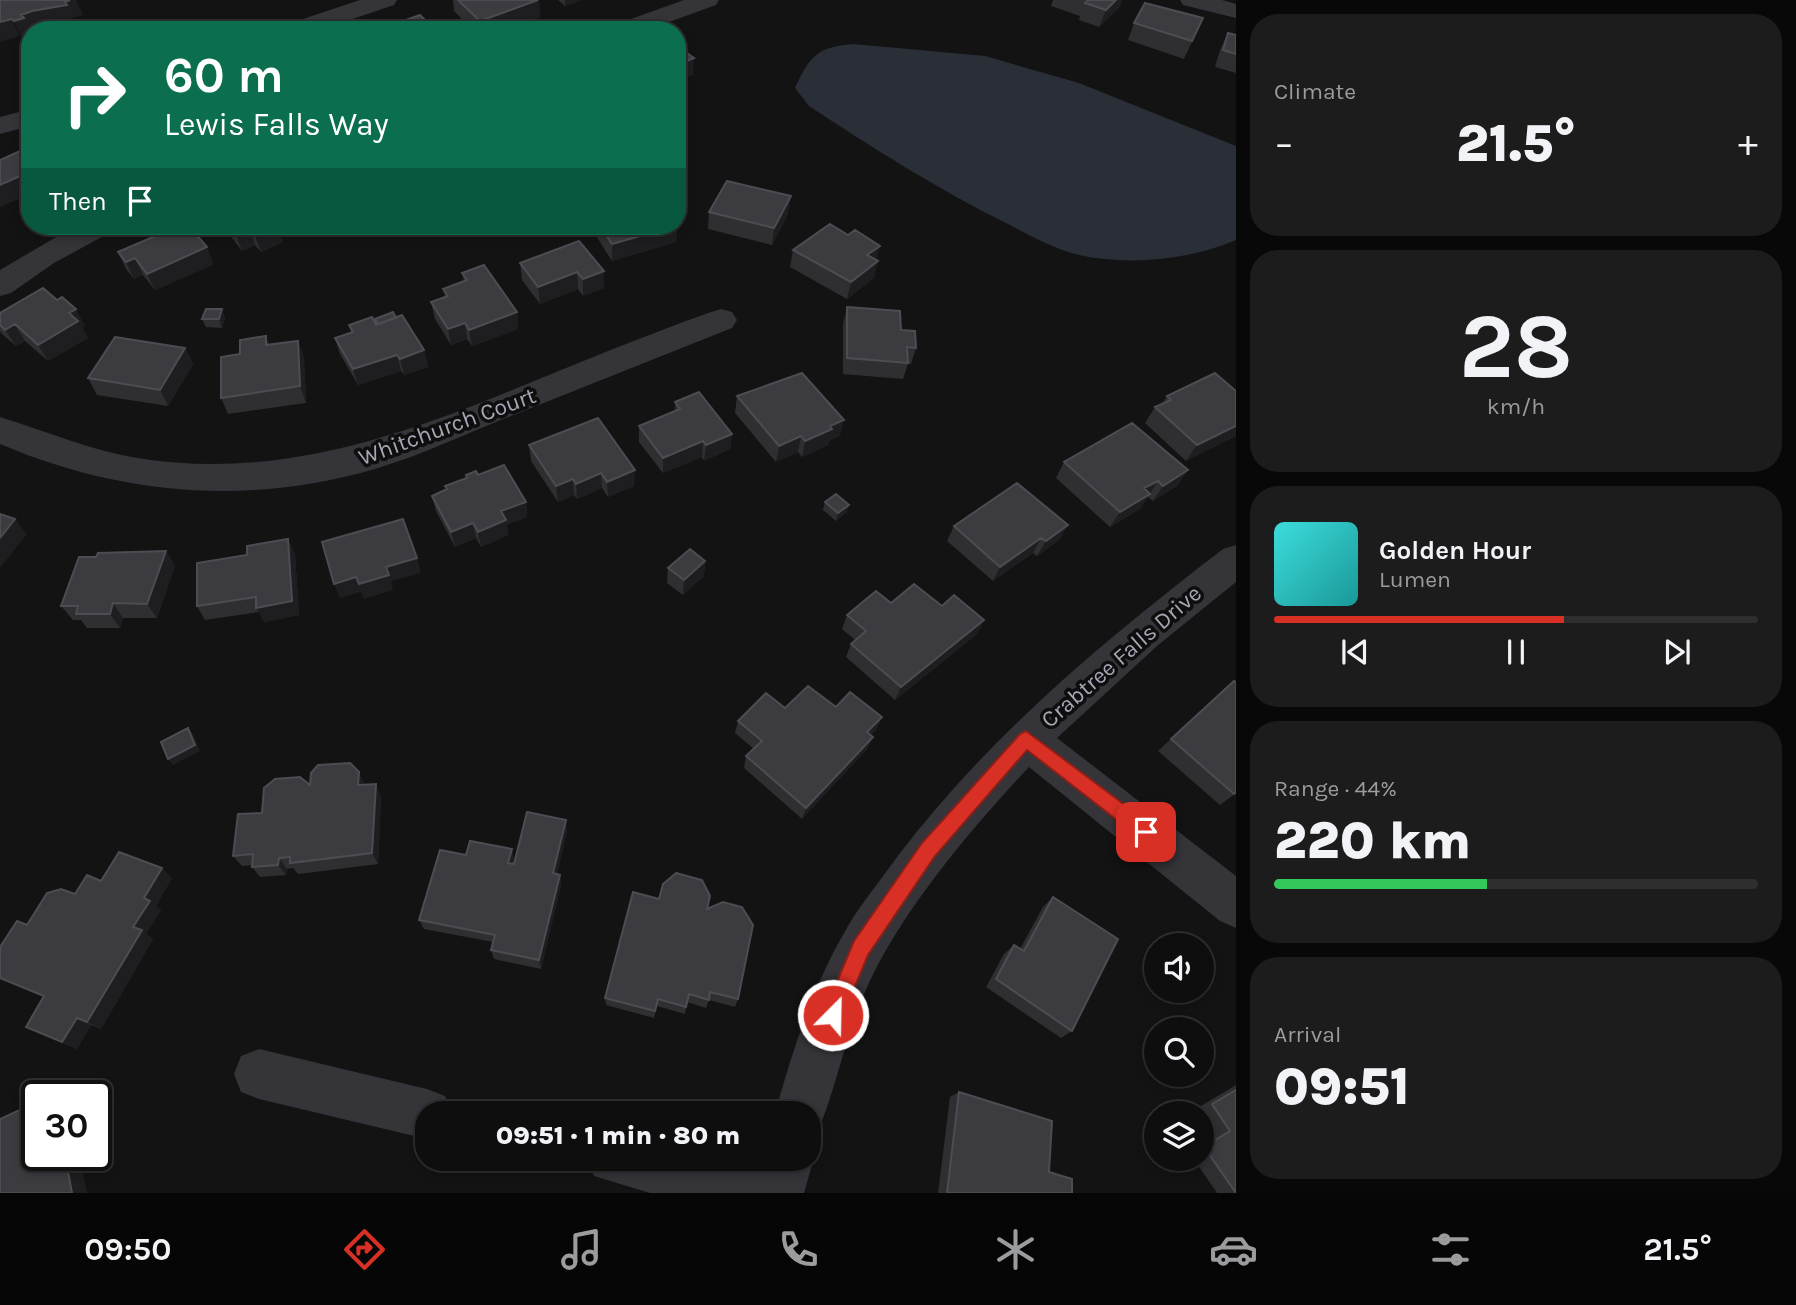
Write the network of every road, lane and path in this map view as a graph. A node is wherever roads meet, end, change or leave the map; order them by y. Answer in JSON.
{"nodes":[{"id":1,"x":386,"y":0,"type":"edge"},
{"id":2,"x":707,"y":0,"type":"edge"},
{"id":3,"x":1192,"y":0,"type":"edge"},
{"id":4,"x":1236,"y":11,"type":"edge"},
{"id":5,"x":322,"y":21,"type":"edge"},
{"id":6,"x":648,"y":21,"type":"edge"},
{"id":7,"x":21,"y":120,"type":"edge"},
{"id":8,"x":0,"y":126,"type":"edge"},
{"id":9,"x":82,"y":235,"type":"edge"},
{"id":10,"x":0,"y":285,"type":"edge"},
{"id":11,"x":721,"y":320,"type":"dead end"},
{"id":12,"x":0,"y":430,"type":"edge"},
{"id":13,"x":1236,"y":561,"type":"edge"},
{"id":14,"x":1026,"y":739,"type":"junction"},
{"id":15,"x":1236,"y":905,"type":"edge"},
{"id":16,"x":259,"y":1074,"type":"dead end"},
{"id":17,"x":803,"y":1101,"type":"edge"},
{"id":18,"x":415,"y":1111,"type":"edge"},
{"id":19,"x":666,"y":1171,"type":"edge"},
{"id":20,"x":784,"y":1171,"type":"edge"},
{"id":21,"x":757,"y":1193,"type":"edge"},
{"id":22,"x":778,"y":1193,"type":"edge"}],
"edges":[{"from":1,"to":5,"type":"street"},
{"from":2,"to":6,"type":"street"},
{"from":3,"to":4,"type":"street"},
{"from":7,"to":8,"type":"street"},
{"from":9,"to":10,"type":"street"},
{"from":11,"to":12,"type":"street","name":"Whitchurch Court"},
{"from":13,"to":14,"type":"street","name":"Crabtree Falls Drive"},
{"from":14,"to":15,"type":"street"},
{"from":14,"to":17,"type":"street","name":"Crabtree Falls Drive"},
{"from":16,"to":18,"type":"street"},
{"from":19,"to":21,"type":"street"},
{"from":20,"to":22,"type":"street"}]}
